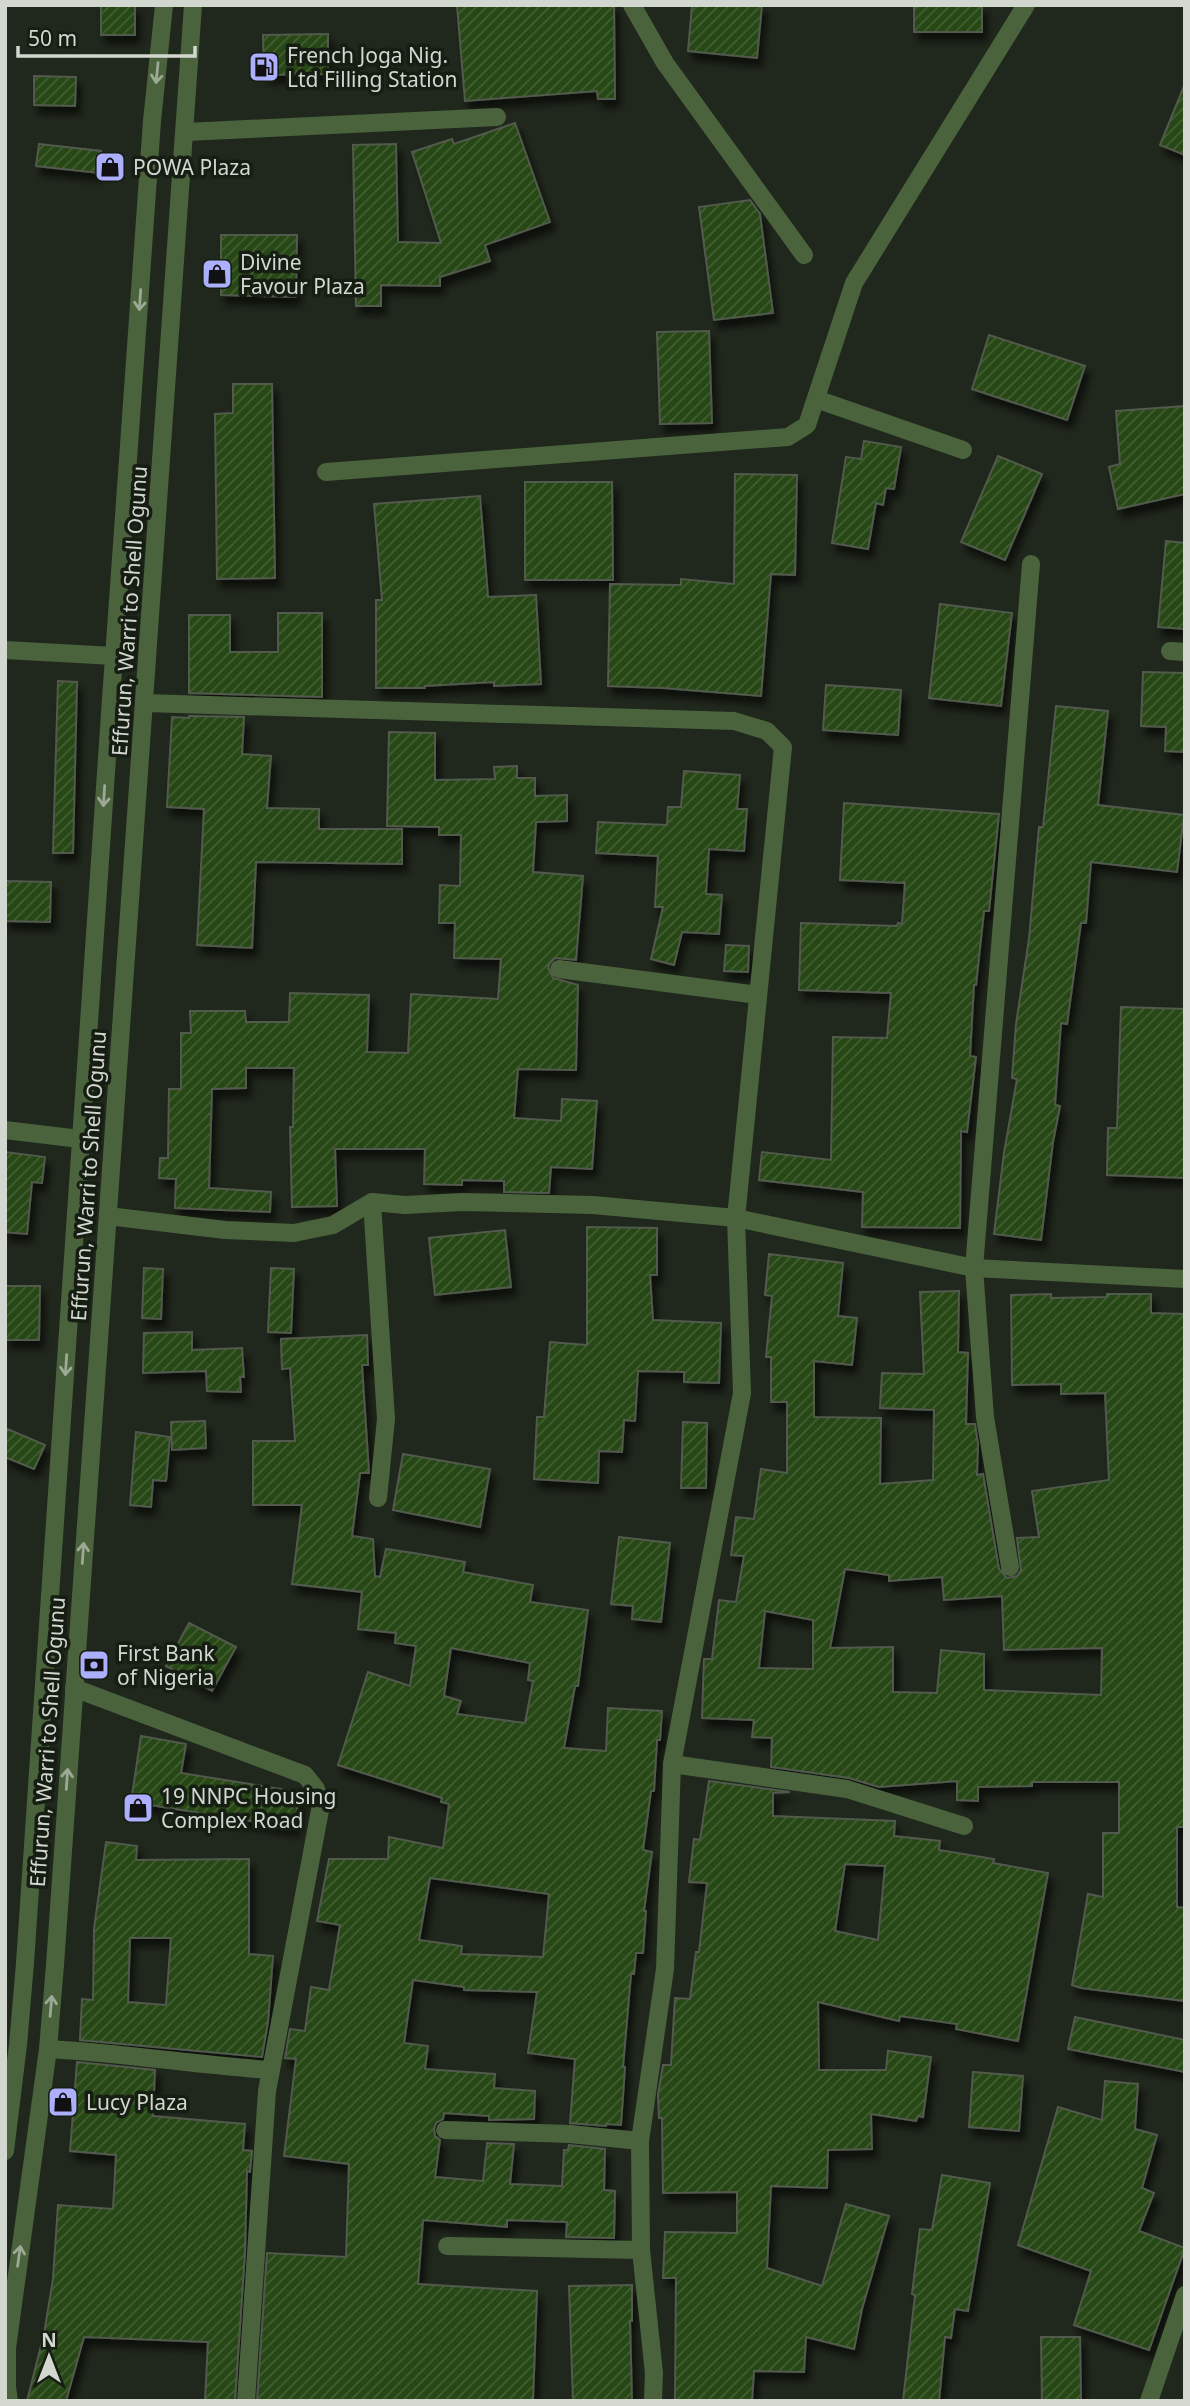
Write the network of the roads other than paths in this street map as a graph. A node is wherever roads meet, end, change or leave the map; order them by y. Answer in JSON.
{"nodes":[{"id":1,"x":164,"y":5,"type":"edge"},
{"id":2,"x":193,"y":5,"type":"edge"},
{"id":3,"x":632,"y":5,"type":"edge"},
{"id":4,"x":1026,"y":5,"type":"edge"},
{"id":5,"x":497,"y":117,"type":"dead end"},
{"id":6,"x":186,"y":132,"type":"junction"},
{"id":7,"x":804,"y":255,"type":"dead end"},
{"id":8,"x":816,"y":399,"type":"junction"},
{"id":9,"x":963,"y":450,"type":"dead end"},
{"id":10,"x":326,"y":472,"type":"dead end"},
{"id":11,"x":1031,"y":564,"type":"dead end"},
{"id":12,"x":5,"y":650,"type":"edge"},
{"id":13,"x":114,"y":656,"type":"junction"},
{"id":14,"x":145,"y":703,"type":"junction"},
{"id":15,"x":559,"y":969,"type":"dead end"},
{"id":16,"x":758,"y":995,"type":"junction"},
{"id":17,"x":5,"y":1130,"type":"edge"},
{"id":18,"x":80,"y":1139,"type":"junction"},
{"id":19,"x":372,"y":1202,"type":"junction"},
{"id":20,"x":108,"y":1216,"type":"junction"},
{"id":21,"x":736,"y":1218,"type":"junction"},
{"id":22,"x":974,"y":1268,"type":"junction"},
{"id":23,"x":1185,"y":1279,"type":"edge"},
{"id":24,"x":378,"y":1498,"type":"dead end"},
{"id":25,"x":1010,"y":1567,"type":"dead end"},
{"id":26,"x":74,"y":1688,"type":"junction"},
{"id":27,"x":672,"y":1764,"type":"junction"},
{"id":28,"x":964,"y":1826,"type":"dead end"},
{"id":29,"x":48,"y":2049,"type":"junction"},
{"id":30,"x":271,"y":2070,"type":"junction"},
{"id":31,"x":445,"y":2130,"type":"dead end"},
{"id":32,"x":640,"y":2141,"type":"junction"},
{"id":33,"x":5,"y":2151,"type":"edge"},
{"id":34,"x":447,"y":2246,"type":"dead end"},
{"id":35,"x":641,"y":2250,"type":"junction"},
{"id":36,"x":1185,"y":2295,"type":"edge"},
{"id":37,"x":7,"y":2348,"type":"edge"},
{"id":38,"x":9,"y":2401,"type":"edge"},
{"id":39,"x":246,"y":2401,"type":"edge"},
{"id":40,"x":653,"y":2401,"type":"edge"},
{"id":41,"x":1149,"y":2401,"type":"edge"}],
"edges":[{"from":1,"to":13,"type":"street","name":"Effurun, Warri to Shell Ogunu","one_way":true},
{"from":2,"to":6,"type":"street","name":"Effurun, Warri to Shell Ogunu"},
{"from":3,"to":7,"type":"street"},
{"from":4,"to":8,"type":"street"},
{"from":5,"to":6,"type":"street"},
{"from":6,"to":14,"type":"street","name":"Effurun, Warri to Shell Ogunu"},
{"from":8,"to":9,"type":"street"},
{"from":8,"to":10,"type":"street"},
{"from":11,"to":22,"type":"street"},
{"from":12,"to":13,"type":"street"},
{"from":13,"to":18,"type":"street","name":"Effurun, Warri to Shell Ogunu","one_way":true},
{"from":14,"to":16,"type":"street"},
{"from":14,"to":20,"type":"street","name":"Effurun, Warri to Shell Ogunu"},
{"from":15,"to":16,"type":"street"},
{"from":16,"to":21,"type":"street"},
{"from":17,"to":18,"type":"street"},
{"from":18,"to":33,"type":"street","name":"Effurun, Warri to Shell Ogunu","one_way":true},
{"from":19,"to":20,"type":"street"},
{"from":19,"to":21,"type":"street"},
{"from":19,"to":24,"type":"street"},
{"from":26,"to":20,"type":"street","name":"Effurun, Warri to Shell Ogunu","one_way":true},
{"from":21,"to":22,"type":"street"},
{"from":21,"to":27,"type":"street"},
{"from":22,"to":23,"type":"street"},
{"from":22,"to":25,"type":"street"},
{"from":29,"to":26,"type":"street","name":"Effurun, Warri to Shell Ogunu","one_way":true},
{"from":26,"to":30,"type":"street"},
{"from":27,"to":28,"type":"street"},
{"from":27,"to":32,"type":"street"},
{"from":29,"to":30,"type":"street"},
{"from":37,"to":29,"type":"street","name":"Effurun, Warri to Shell Ogunu","one_way":true},
{"from":30,"to":39,"type":"street"},
{"from":31,"to":32,"type":"street"},
{"from":32,"to":35,"type":"street"},
{"from":34,"to":35,"type":"street"},
{"from":35,"to":40,"type":"street"},
{"from":36,"to":41,"type":"street"},
{"from":37,"to":38,"type":"street","name":"Effurun, Warri to Shell Ogunu"}]}
